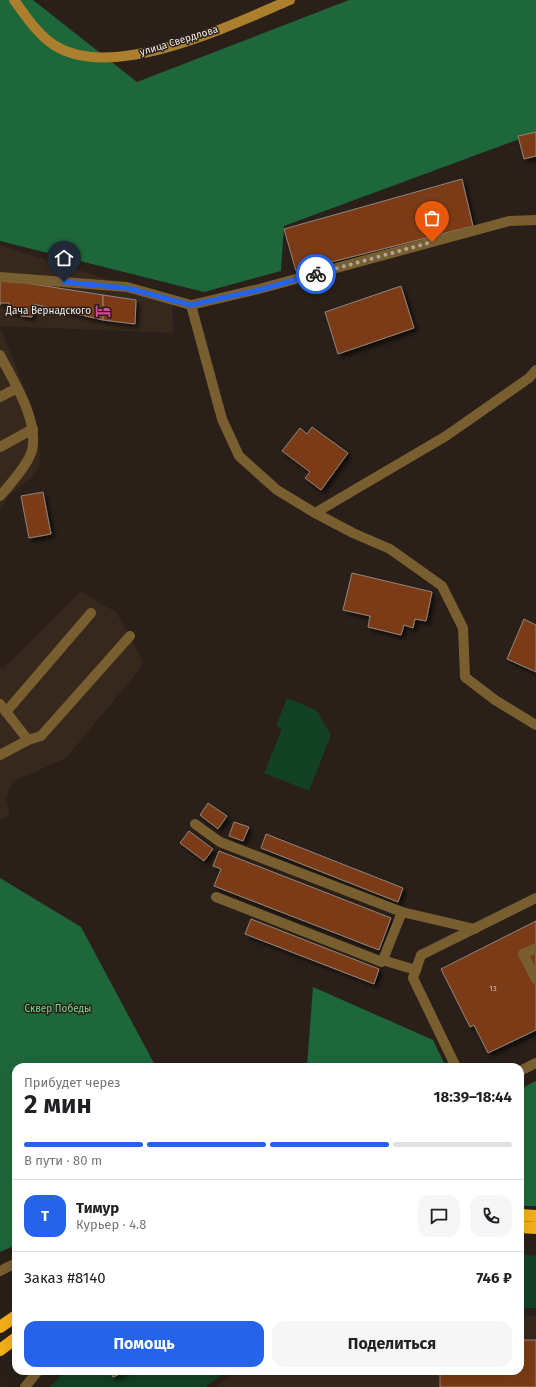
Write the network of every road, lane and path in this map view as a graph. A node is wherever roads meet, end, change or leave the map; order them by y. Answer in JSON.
{"nodes":[{"id":1,"x":14,"y":0,"type":"edge"},
{"id":2,"x":290,"y":0,"type":"edge"},
{"id":3,"x":536,"y":220,"type":"edge"},
{"id":4,"x":0,"y":277,"type":"edge"},
{"id":5,"x":191,"y":305,"type":"junction"},
{"id":6,"x":0,"y":355,"type":"edge"},
{"id":7,"x":536,"y":370,"type":"edge"},
{"id":8,"x":17,"y":388,"type":"junction"},
{"id":9,"x":0,"y":397,"type":"edge"},
{"id":10,"x":33,"y":429,"type":"junction"},
{"id":11,"x":0,"y":447,"type":"edge"},
{"id":12,"x":2,"y":493,"type":"edge"},
{"id":13,"x":315,"y":513,"type":"junction"},
{"id":14,"x":91,"y":613,"type":"dead end"},
{"id":15,"x":130,"y":636,"type":"dead end"},
{"id":16,"x":3,"y":708,"type":"edge"},
{"id":17,"x":536,"y":725,"type":"edge"},
{"id":18,"x":28,"y":740,"type":"junction"},
{"id":19,"x":0,"y":754,"type":"edge"},
{"id":20,"x":195,"y":824,"type":"dead end"},
{"id":21,"x":216,"y":897,"type":"dead end"},
{"id":22,"x":536,"y":898,"type":"edge"},
{"id":23,"x":402,"y":912,"type":"junction"},
{"id":24,"x":475,"y":929,"type":"junction"},
{"id":25,"x":536,"y":948,"type":"edge"},
{"id":26,"x":389,"y":962,"type":"dead end"},
{"id":27,"x":416,"y":970,"type":"junction"},
{"id":28,"x":536,"y":979,"type":"edge"},
{"id":29,"x":454,"y":1063,"type":"edge"},
{"id":30,"x":536,"y":1064,"type":"edge"},
{"id":31,"x":524,"y":1069,"type":"edge"},
{"id":32,"x":524,"y":1215,"type":"edge"},
{"id":33,"x":536,"y":1216,"type":"edge"},
{"id":34,"x":524,"y":1227,"type":"edge"},
{"id":35,"x":536,"y":1228,"type":"edge"},
{"id":36,"x":12,"y":1265,"type":"edge"},
{"id":37,"x":0,"y":1271,"type":"edge"},
{"id":38,"x":12,"y":1319,"type":"edge"},
{"id":39,"x":0,"y":1327,"type":"edge"},
{"id":40,"x":12,"y":1341,"type":"edge"},
{"id":41,"x":0,"y":1350,"type":"edge"},
{"id":42,"x":35,"y":1375,"type":"edge"},
{"id":43,"x":25,"y":1387,"type":"edge"}],
"edges":[{"from":1,"to":2,"type":"main road","name":"улица Свердлова"},
{"from":3,"to":5,"type":"street"},
{"from":4,"to":5,"type":"street"},
{"from":5,"to":13,"type":"street"},
{"from":6,"to":8,"type":"street"},
{"from":7,"to":13,"type":"street"},
{"from":8,"to":9,"type":"street"},
{"from":8,"to":10,"type":"street"},
{"from":10,"to":11,"type":"street"},
{"from":10,"to":12,"type":"street"},
{"from":13,"to":17,"type":"street"},
{"from":14,"to":16,"type":"street"},
{"from":15,"to":18,"type":"street"},
{"from":16,"to":18,"type":"street"},
{"from":18,"to":19,"type":"street"},
{"from":20,"to":23,"type":"street"},
{"from":21,"to":23,"type":"street"},
{"from":22,"to":24,"type":"street"},
{"from":23,"to":24,"type":"street"},
{"from":24,"to":27,"type":"street"},
{"from":25,"to":28,"type":"street"},
{"from":26,"to":27,"type":"street"},
{"from":27,"to":29,"type":"street"},
{"from":30,"to":31,"type":"street"},
{"from":32,"to":33,"type":"highway"},
{"from":34,"to":35,"type":"highway"},
{"from":36,"to":37,"type":"street"},
{"from":38,"to":39,"type":"highway"},
{"from":40,"to":41,"type":"highway"},
{"from":42,"to":43,"type":"street"}]}
